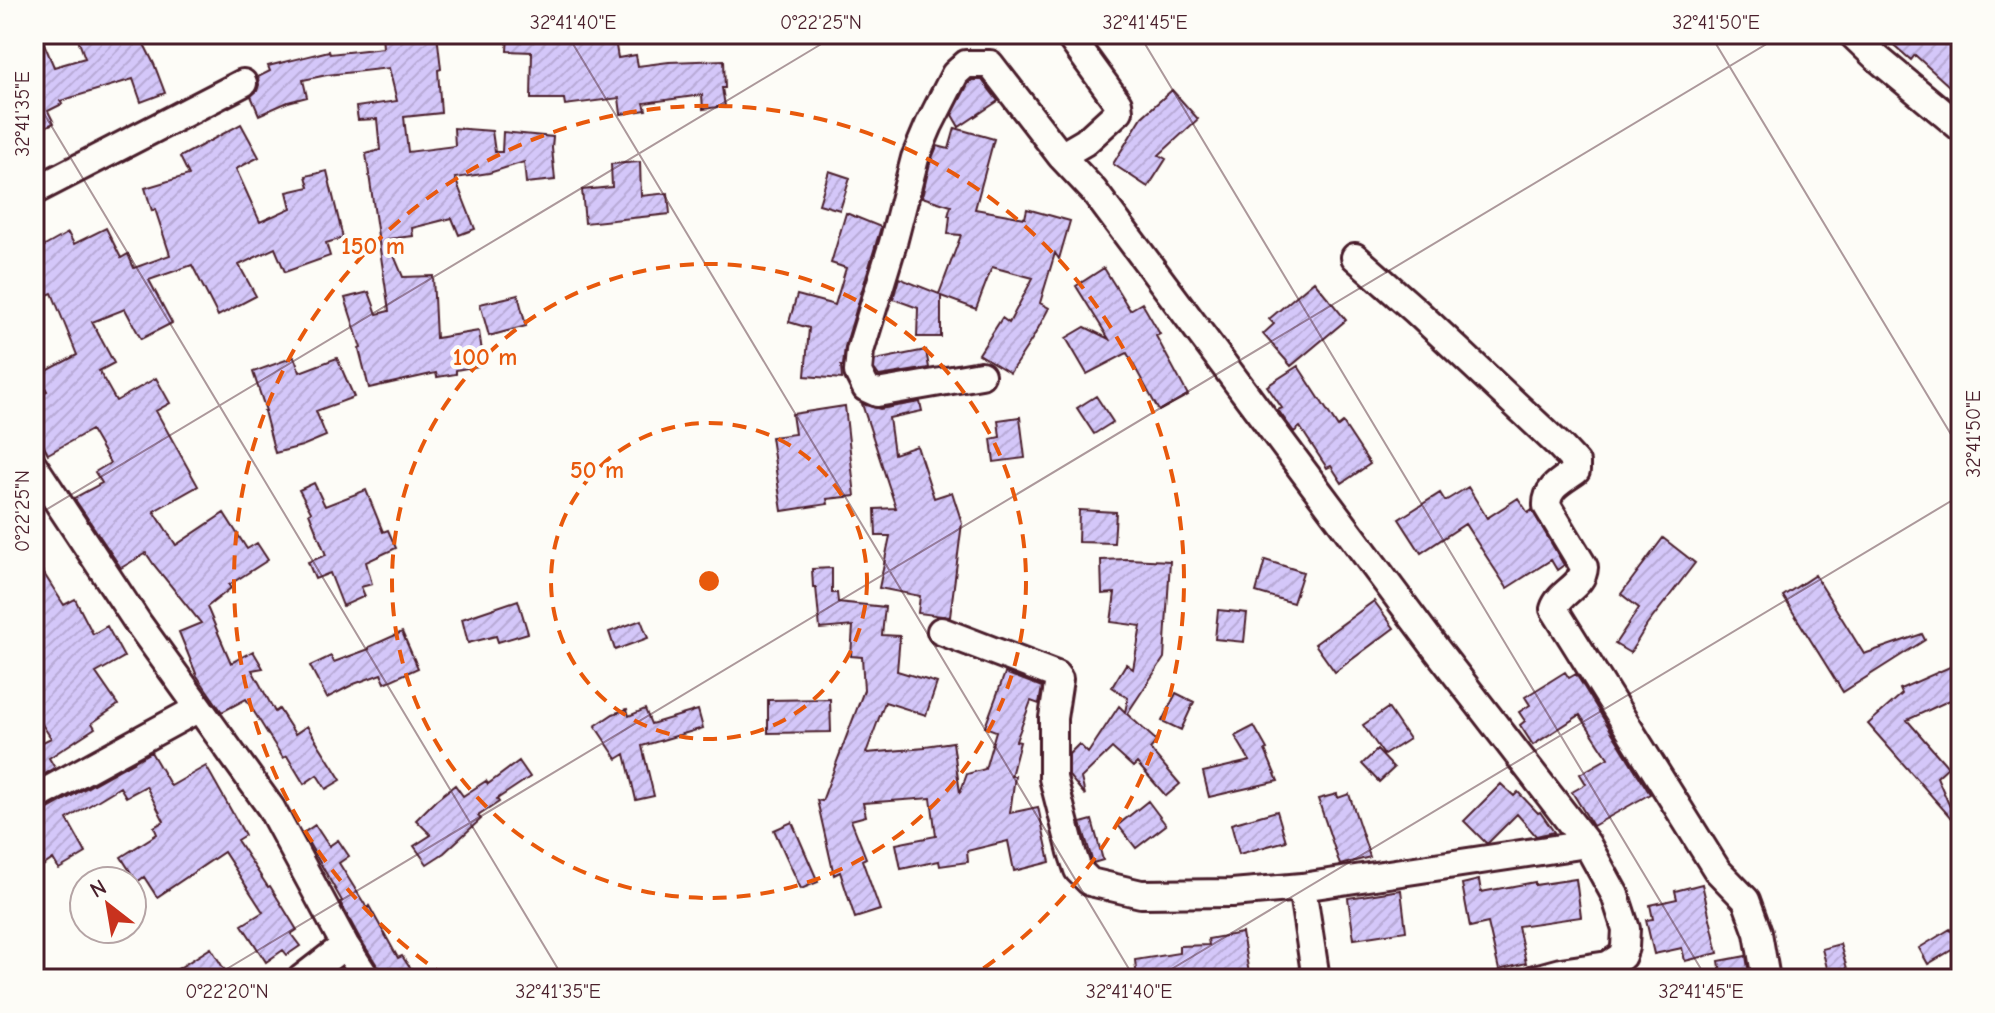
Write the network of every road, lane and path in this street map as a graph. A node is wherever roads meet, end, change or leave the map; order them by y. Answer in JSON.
{"nodes":[{"id":1,"x":1068,"y":34,"type":"edge"},
{"id":2,"x":1852,"y":34,"type":"edge"},
{"id":3,"x":243,"y":83,"type":"dead end"},
{"id":4,"x":1961,"y":128,"type":"edge"},
{"id":5,"x":1061,"y":156,"type":"junction"},
{"id":6,"x":34,"y":191,"type":"edge"},
{"id":7,"x":1355,"y":257,"type":"dead end"},
{"id":8,"x":981,"y":375,"type":"dead end"},
{"id":9,"x":34,"y":466,"type":"edge"},
{"id":10,"x":941,"y":631,"type":"dead end"},
{"id":11,"x":199,"y":708,"type":"junction"},
{"id":12,"x":34,"y":798,"type":"edge"},
{"id":13,"x":1587,"y":844,"type":"junction"},
{"id":14,"x":1302,"y":887,"type":"junction"},
{"id":15,"x":345,"y":945,"type":"junction"},
{"id":16,"x":301,"y":979,"type":"edge"},
{"id":17,"x":367,"y":979,"type":"edge"},
{"id":18,"x":1316,"y":979,"type":"edge"},
{"id":19,"x":1535,"y":979,"type":"edge"},
{"id":20,"x":1766,"y":979,"type":"edge"}],
"edges":[{"from":1,"to":5,"type":"street"},
{"from":2,"to":4,"type":"street"},
{"from":3,"to":6,"type":"street"},
{"from":5,"to":8,"type":"street"},
{"from":5,"to":13,"type":"street"},
{"from":7,"to":20,"type":"street"},
{"from":9,"to":11,"type":"street"},
{"from":10,"to":14,"type":"street"},
{"from":11,"to":12,"type":"street"},
{"from":11,"to":15,"type":"street"},
{"from":13,"to":14,"type":"street"},
{"from":13,"to":19,"type":"street"},
{"from":14,"to":18,"type":"street"},
{"from":15,"to":16,"type":"street"},
{"from":15,"to":17,"type":"street"}]}
